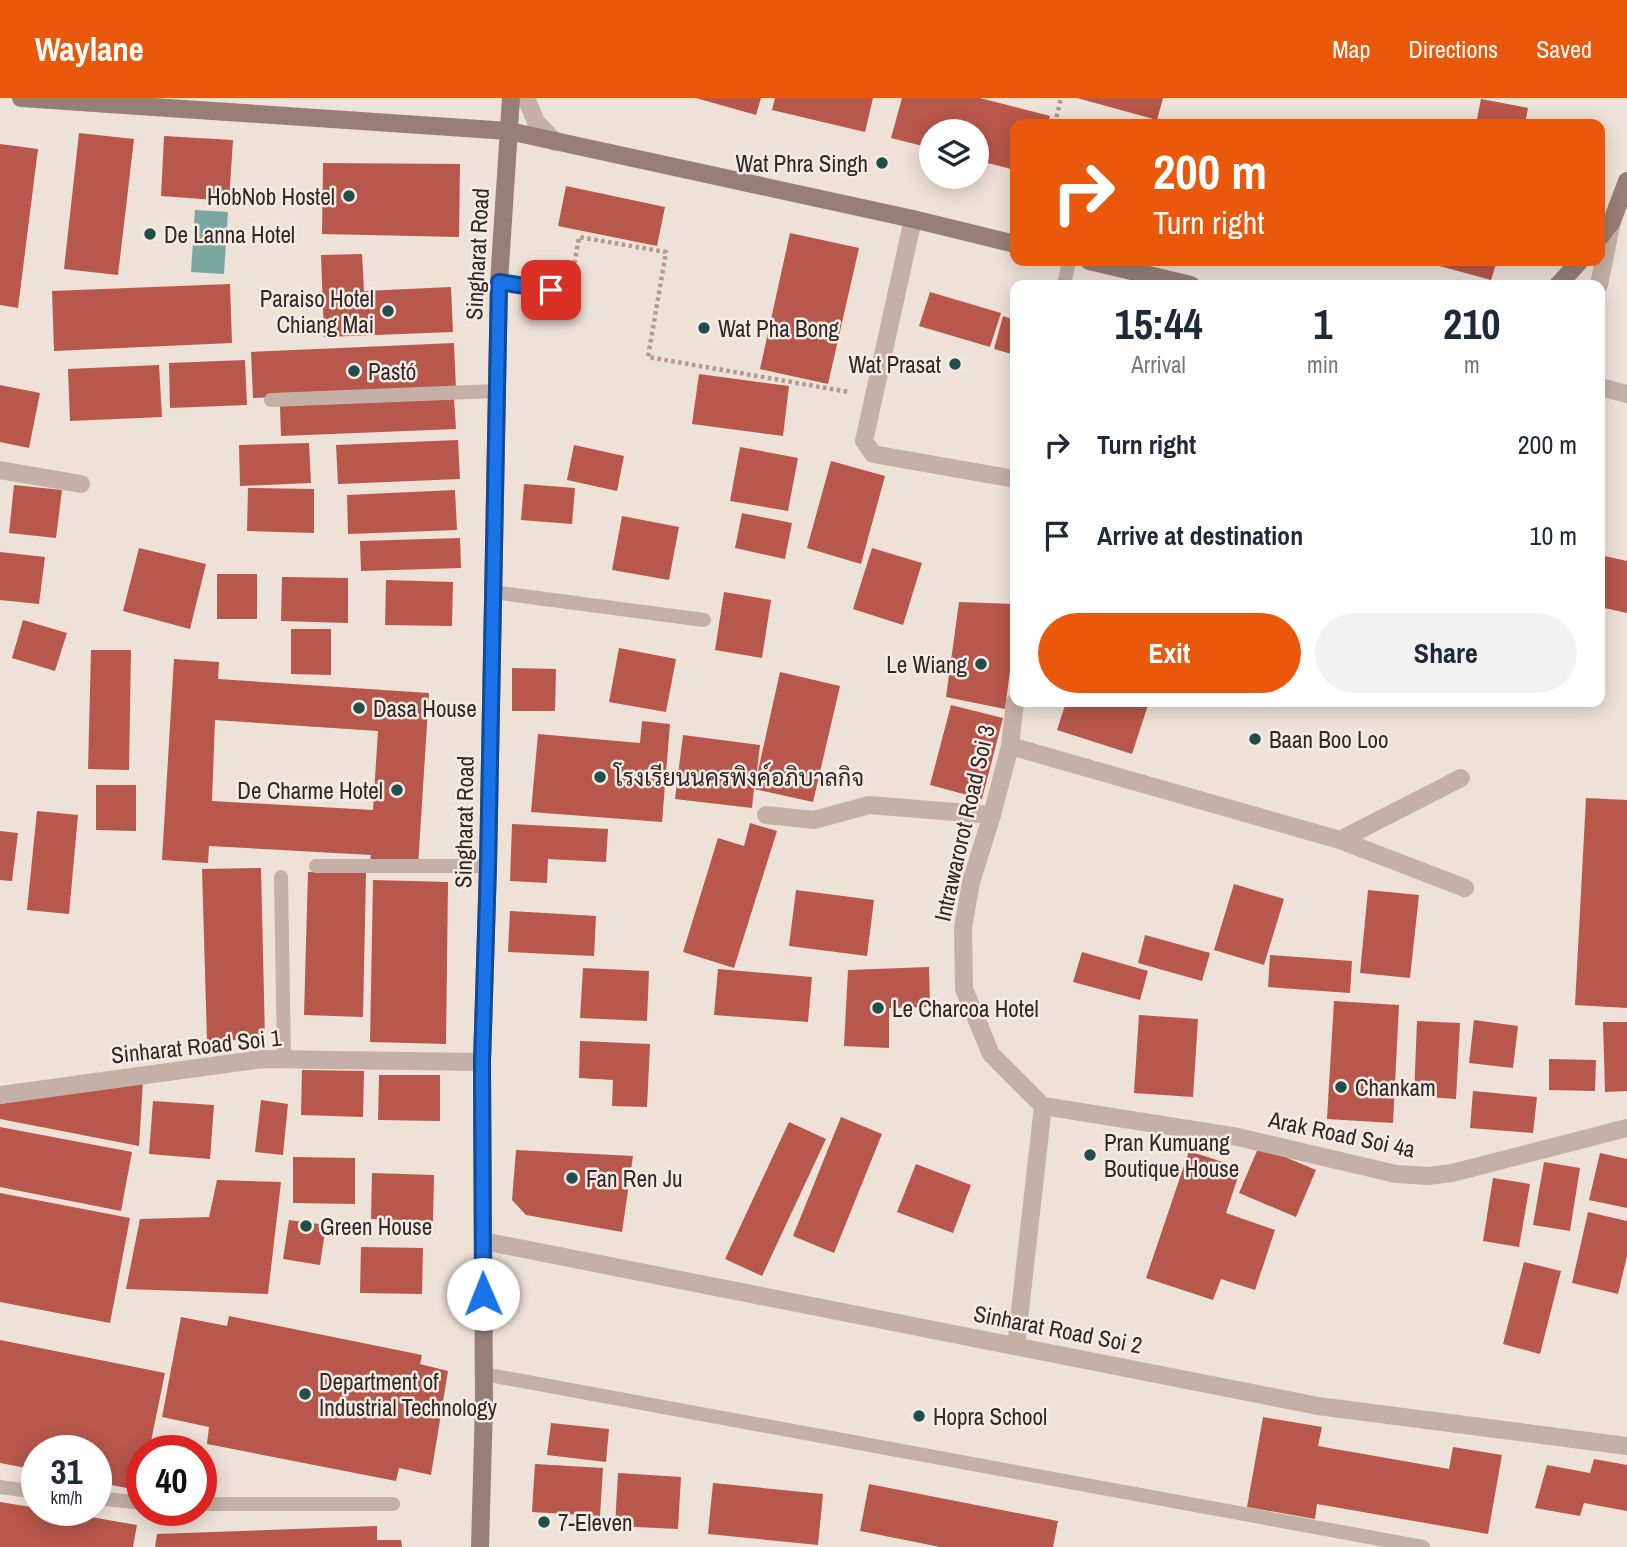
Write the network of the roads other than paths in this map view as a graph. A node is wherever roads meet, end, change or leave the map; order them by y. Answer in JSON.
{"nodes":[{"id":1,"x":20,"y":98,"type":"edge"},
{"id":2,"x":511,"y":98,"type":"edge"},
{"id":3,"x":526,"y":98,"type":"edge"},
{"id":4,"x":40,"y":99,"type":"edge"},
{"id":5,"x":509,"y":131,"type":"junction"},
{"id":6,"x":555,"y":142,"type":"junction"},
{"id":7,"x":1627,"y":181,"type":"edge"},
{"id":8,"x":912,"y":219,"type":"junction"},
{"id":9,"x":1612,"y":221,"type":"junction"},
{"id":10,"x":1605,"y":230,"type":"edge"},
{"id":11,"x":1010,"y":243,"type":"edge"},
{"id":12,"x":1605,"y":255,"type":"edge"},
{"id":13,"x":1110,"y":266,"type":"edge"},
{"id":14,"x":1575,"y":266,"type":"edge"},
{"id":15,"x":1170,"y":280,"type":"edge"},
{"id":16,"x":1563,"y":280,"type":"edge"},
{"id":17,"x":499,"y":282,"type":"junction"},
{"id":18,"x":551,"y":290,"type":"road end"},
{"id":19,"x":1605,"y":388,"type":"edge"},
{"id":20,"x":496,"y":391,"type":"junction"},
{"id":21,"x":1627,"y":394,"type":"edge"},
{"id":22,"x":271,"y":400,"type":"dead end"},
{"id":23,"x":0,"y":470,"type":"edge"},
{"id":24,"x":1010,"y":478,"type":"edge"},
{"id":25,"x":81,"y":484,"type":"dead end"},
{"id":26,"x":492,"y":592,"type":"junction"},
{"id":27,"x":704,"y":620,"type":"dead end"},
{"id":28,"x":1014,"y":707,"type":"edge"},
{"id":29,"x":1010,"y":746,"type":"junction"},
{"id":30,"x":1461,"y":778,"type":"dead end"},
{"id":31,"x":766,"y":815,"type":"dead end"},
{"id":32,"x":992,"y":815,"type":"junction"},
{"id":33,"x":1340,"y":840,"type":"junction"},
{"id":34,"x":316,"y":866,"type":"dead end"},
{"id":35,"x":488,"y":866,"type":"junction"},
{"id":36,"x":281,"y":877,"type":"dead end"},
{"id":37,"x":1465,"y":888,"type":"dead end"},
{"id":38,"x":284,"y":1059,"type":"junction"},
{"id":39,"x":482,"y":1062,"type":"junction"},
{"id":40,"x":0,"y":1095,"type":"edge"},
{"id":41,"x":1043,"y":1106,"type":"junction"},
{"id":42,"x":1627,"y":1128,"type":"edge"},
{"id":43,"x":482,"y":1241,"type":"junction"},
{"id":44,"x":1016,"y":1346,"type":"junction"},
{"id":45,"x":484,"y":1374,"type":"junction"},
{"id":46,"x":1627,"y":1446,"type":"edge"},
{"id":47,"x":0,"y":1487,"type":"edge"},
{"id":48,"x":21,"y":1490,"type":"edge"},
{"id":49,"x":217,"y":1504,"type":"edge"},
{"id":50,"x":393,"y":1504,"type":"dead end"},
{"id":51,"x":480,"y":1547,"type":"edge"},
{"id":52,"x":1423,"y":1547,"type":"edge"}],
"edges":[{"from":1,"to":4,"type":"street"},
{"from":2,"to":5,"type":"street","name":"Singharat Road"},
{"from":3,"to":6,"type":"street"},
{"from":4,"to":5,"type":"street"},
{"from":5,"to":6,"type":"street"},
{"from":5,"to":17,"type":"street","name":"Singharat Road"},
{"from":6,"to":8,"type":"street"},
{"from":7,"to":9,"type":"street"},
{"from":8,"to":11,"type":"street"},
{"from":8,"to":24,"type":"street"},
{"from":9,"to":10,"type":"street"},
{"from":9,"to":12,"type":"street"},
{"from":13,"to":15,"type":"street"},
{"from":14,"to":16,"type":"street"},
{"from":17,"to":18,"type":"lane"},
{"from":17,"to":20,"type":"street","name":"Singharat Road"},
{"from":19,"to":21,"type":"street"},
{"from":20,"to":22,"type":"lane"},
{"from":20,"to":26,"type":"street","name":"Singharat Road"},
{"from":23,"to":25,"type":"street"},
{"from":26,"to":27,"type":"lane"},
{"from":26,"to":35,"type":"street","name":"Singharat Road"},
{"from":28,"to":29,"type":"street","name":"Intrawarorot Road Soi 3"},
{"from":29,"to":32,"type":"street","name":"Intrawarorot Road Soi 3"},
{"from":29,"to":33,"type":"street"},
{"from":30,"to":33,"type":"street"},
{"from":31,"to":32,"type":"street"},
{"from":32,"to":41,"type":"street","name":"Intrawarorot Road Soi 3"},
{"from":33,"to":37,"type":"street"},
{"from":34,"to":35,"type":"lane"},
{"from":35,"to":39,"type":"street","name":"Singharat Road"},
{"from":36,"to":38,"type":"lane"},
{"from":38,"to":39,"type":"street","name":"Sinharat Road Soi 1"},
{"from":38,"to":40,"type":"street","name":"Sinharat Road Soi 1"},
{"from":39,"to":43,"type":"street","name":"Singharat Road"},
{"from":41,"to":42,"type":"street","name":"Arak Road Soi 4a"},
{"from":41,"to":44,"type":"street"},
{"from":43,"to":44,"type":"street","name":"Sinharat Road Soi 2"},
{"from":43,"to":45,"type":"street","name":"Singharat Road"},
{"from":44,"to":46,"type":"street","name":"Sinharat Road Soi 2"},
{"from":45,"to":51,"type":"street","name":"Singharat Road"},
{"from":45,"to":52,"type":"lane"},
{"from":47,"to":48,"type":"lane"},
{"from":49,"to":50,"type":"lane"}]}
